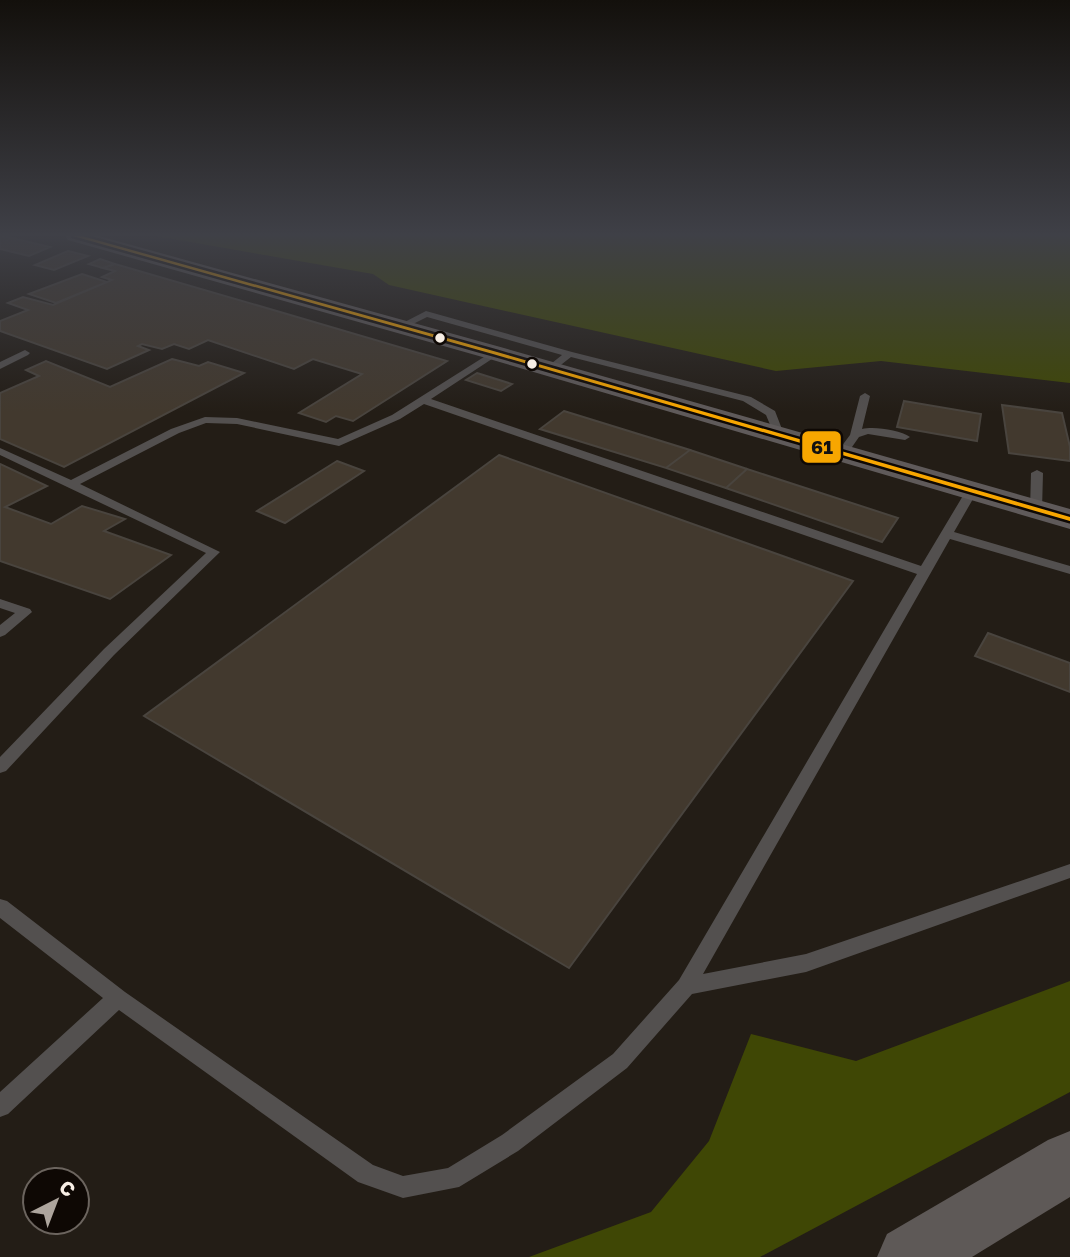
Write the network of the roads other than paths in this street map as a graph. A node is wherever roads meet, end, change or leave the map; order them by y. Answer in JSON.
{"nodes":[{"id":1,"x":285,"y":295,"type":"edge"},
{"id":2,"x":400,"y":327,"type":"junction"},
{"id":3,"x":25,"y":353,"type":"dead end"},
{"id":4,"x":495,"y":353,"type":"junction"},
{"id":5,"x":559,"y":362,"type":"junction"},
{"id":6,"x":0,"y":366,"type":"edge"},
{"id":7,"x":865,"y":396,"type":"dead end"},
{"id":8,"x":423,"y":400,"type":"junction"},
{"id":9,"x":905,"y":437,"type":"dead end"},
{"id":10,"x":848,"y":445,"type":"junction"},
{"id":11,"x":0,"y":451,"type":"edge"},
{"id":12,"x":1037,"y":472,"type":"dead end"},
{"id":13,"x":72,"y":484,"type":"junction"},
{"id":14,"x":971,"y":492,"type":"junction"},
{"id":15,"x":1036,"y":510,"type":"junction"},
{"id":16,"x":1070,"y":519,"type":"edge"},
{"id":17,"x":947,"y":534,"type":"junction"},
{"id":18,"x":1070,"y":570,"type":"edge"},
{"id":19,"x":925,"y":572,"type":"junction"},
{"id":20,"x":0,"y":603,"type":"edge"},
{"id":21,"x":0,"y":632,"type":"edge"},
{"id":22,"x":0,"y":767,"type":"edge"},
{"id":23,"x":1070,"y":871,"type":"edge"},
{"id":24,"x":0,"y":907,"type":"edge"},
{"id":25,"x":686,"y":986,"type":"junction"},
{"id":26,"x":118,"y":998,"type":"junction"},
{"id":27,"x":0,"y":1106,"type":"edge"},
{"id":28,"x":1070,"y":1162,"type":"edge"},
{"id":29,"x":910,"y":1257,"type":"edge"}],
"edges":[{"from":1,"to":2,"type":"main road"},
{"from":2,"to":4,"type":"main road"},
{"from":2,"to":5,"type":"lane"},
{"from":3,"to":6,"type":"lane"},
{"from":4,"to":5,"type":"main road"},
{"from":4,"to":8,"type":"lane"},
{"from":5,"to":10,"type":"main road"},
{"from":7,"to":10,"type":"lane"},
{"from":8,"to":13,"type":"lane"},
{"from":8,"to":19,"type":"lane"},
{"from":9,"to":10,"type":"lane"},
{"from":10,"to":14,"type":"main road"},
{"from":11,"to":13,"type":"lane"},
{"from":12,"to":15,"type":"lane"},
{"from":13,"to":22,"type":"lane"},
{"from":14,"to":15,"type":"main road"},
{"from":14,"to":17,"type":"lane"},
{"from":15,"to":16,"type":"main road"},
{"from":17,"to":18,"type":"lane"},
{"from":17,"to":19,"type":"lane"},
{"from":19,"to":25,"type":"lane"},
{"from":20,"to":21,"type":"lane"},
{"from":23,"to":25,"type":"lane"},
{"from":24,"to":26,"type":"lane"},
{"from":25,"to":26,"type":"lane"},
{"from":26,"to":27,"type":"lane"},
{"from":28,"to":29,"type":"main road"}]}
